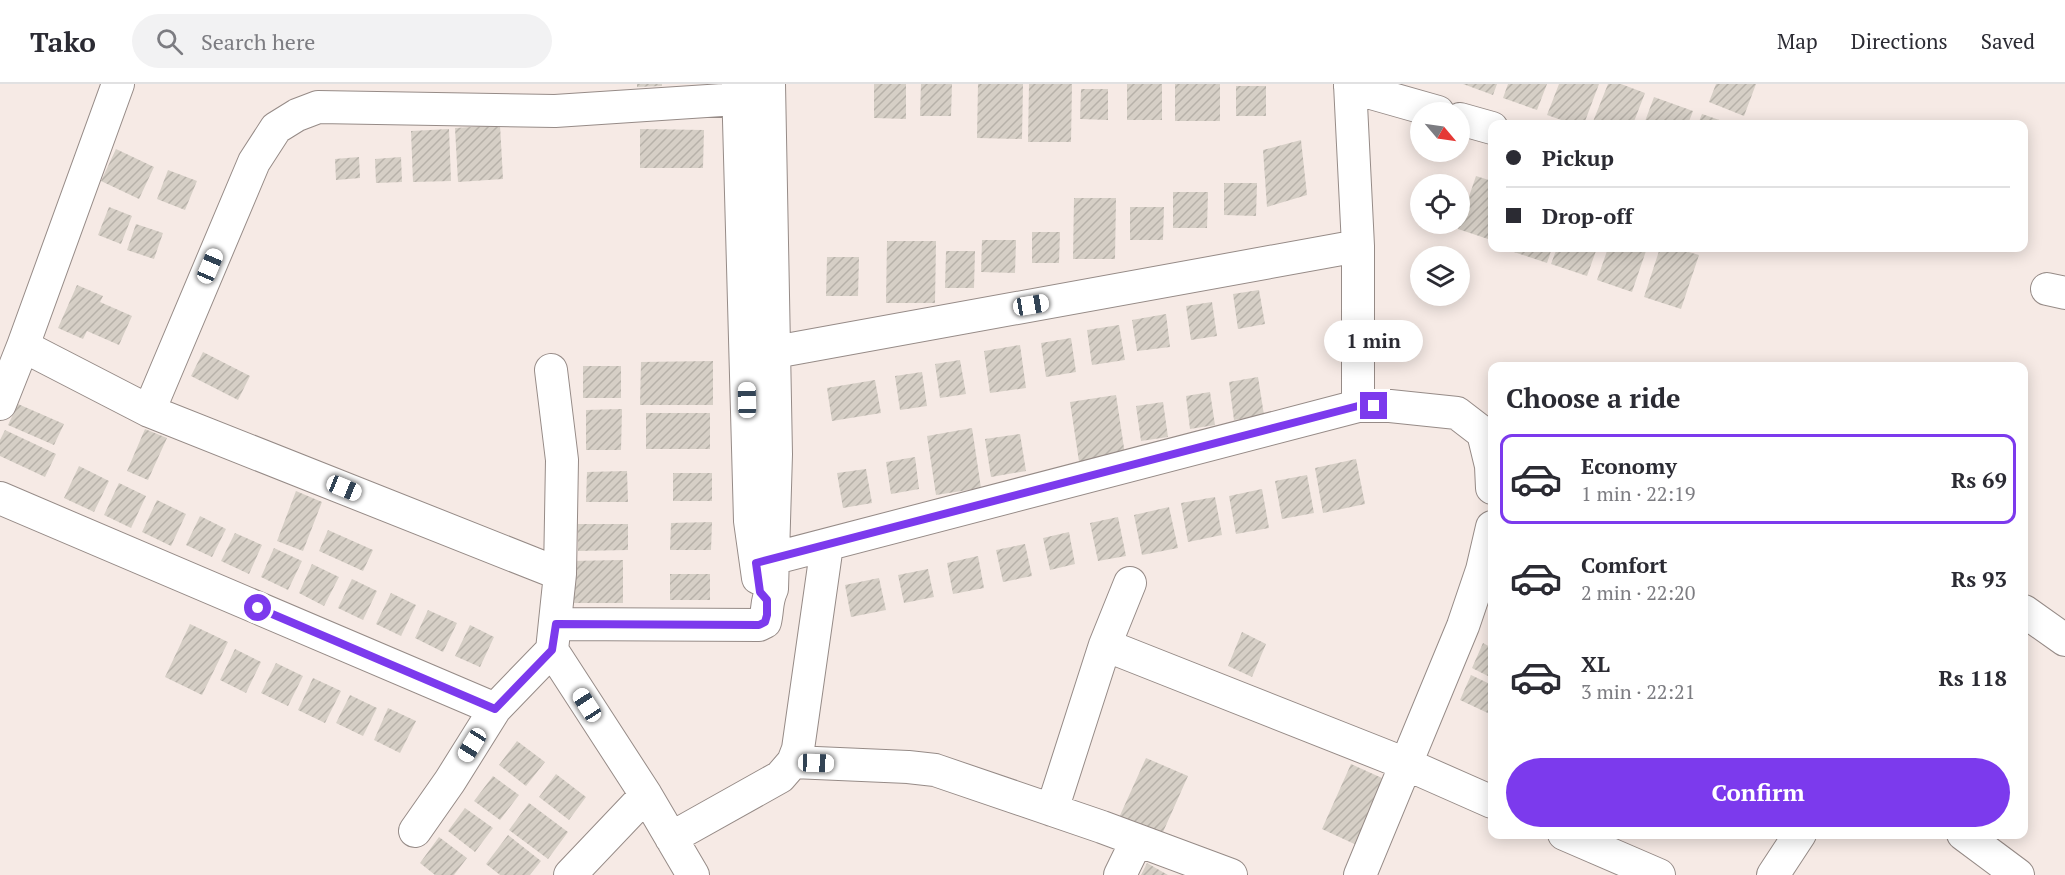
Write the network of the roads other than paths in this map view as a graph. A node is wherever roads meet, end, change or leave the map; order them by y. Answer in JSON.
{"nodes":[{"id":1,"x":118,"y":84,"type":"edge"},
{"id":2,"x":1350,"y":85,"type":"edge"},
{"id":3,"x":769,"y":90,"type":"edge"},
{"id":4,"x":738,"y":91,"type":"edge"},
{"id":5,"x":555,"y":97,"type":"edge"},
{"id":6,"x":1410,"y":103,"type":"edge"},
{"id":7,"x":1470,"y":122,"type":"edge"},
{"id":8,"x":1488,"y":127,"type":"edge"},
{"id":9,"x":1358,"y":246,"type":"junction"},
{"id":10,"x":24,"y":346,"type":"junction"},
{"id":11,"x":774,"y":352,"type":"junction"},
{"id":12,"x":551,"y":370,"type":"dead end"},
{"id":13,"x":0,"y":404,"type":"edge"},
{"id":14,"x":1358,"y":406,"type":"junction"},
{"id":15,"x":149,"y":411,"type":"junction"},
{"id":16,"x":1488,"y":452,"type":"edge"},
{"id":17,"x":0,"y":498,"type":"edge"},
{"id":18,"x":1488,"y":544,"type":"edge"},
{"id":19,"x":827,"y":545,"type":"junction"},
{"id":20,"x":765,"y":560,"type":"junction"},
{"id":21,"x":560,"y":574,"type":"junction"},
{"id":22,"x":1130,"y":583,"type":"dead end"},
{"id":23,"x":2028,"y":614,"type":"edge"},
{"id":24,"x":554,"y":637,"type":"junction"},
{"id":25,"x":2065,"y":640,"type":"edge"},
{"id":26,"x":1105,"y":645,"type":"junction"},
{"id":27,"x":495,"y":709,"type":"junction"},
{"id":28,"x":793,"y":762,"type":"junction"},
{"id":29,"x":1406,"y":764,"type":"junction"},
{"id":30,"x":646,"y":795,"type":"junction"},
{"id":31,"x":1488,"y":800,"type":"edge"},
{"id":32,"x":1052,"y":810,"type":"junction"},
{"id":33,"x":415,"y":831,"type":"dead end"},
{"id":34,"x":671,"y":838,"type":"junction"},
{"id":35,"x":1576,"y":839,"type":"edge"},
{"id":36,"x":1797,"y":839,"type":"edge"},
{"id":37,"x":1970,"y":839,"type":"edge"},
{"id":38,"x":1137,"y":840,"type":"junction"},
{"id":39,"x":570,"y":875,"type":"edge"},
{"id":40,"x":693,"y":875,"type":"edge"},
{"id":41,"x":1120,"y":875,"type":"edge"},
{"id":42,"x":1231,"y":875,"type":"edge"},
{"id":43,"x":1360,"y":875,"type":"edge"},
{"id":44,"x":1659,"y":875,"type":"edge"},
{"id":45,"x":1773,"y":875,"type":"edge"},
{"id":46,"x":2018,"y":875,"type":"edge"}],
"edges":[{"from":1,"to":10,"type":"street"},
{"from":2,"to":6,"type":"street"},
{"from":2,"to":9,"type":"street"},
{"from":3,"to":4,"type":"street"},
{"from":3,"to":11,"type":"street"},
{"from":4,"to":5,"type":"street"},
{"from":4,"to":20,"type":"street"},
{"from":5,"to":15,"type":"street"},
{"from":7,"to":8,"type":"street"},
{"from":9,"to":11,"type":"street"},
{"from":9,"to":14,"type":"street"},
{"from":10,"to":13,"type":"street"},
{"from":10,"to":15,"type":"street"},
{"from":11,"to":20,"type":"street"},
{"from":12,"to":21,"type":"street"},
{"from":14,"to":16,"type":"street"},
{"from":14,"to":19,"type":"street"},
{"from":15,"to":21,"type":"street"},
{"from":17,"to":27,"type":"street"},
{"from":18,"to":29,"type":"street"},
{"from":19,"to":20,"type":"street"},
{"from":19,"to":28,"type":"street"},
{"from":20,"to":24,"type":"street"},
{"from":21,"to":24,"type":"street"},
{"from":22,"to":26,"type":"street"},
{"from":23,"to":25,"type":"street"},
{"from":24,"to":27,"type":"street"},
{"from":24,"to":30,"type":"street"},
{"from":26,"to":29,"type":"street"},
{"from":26,"to":32,"type":"street"},
{"from":27,"to":33,"type":"street"},
{"from":28,"to":32,"type":"street"},
{"from":28,"to":34,"type":"street"},
{"from":29,"to":31,"type":"street"},
{"from":29,"to":43,"type":"street"},
{"from":30,"to":34,"type":"street"},
{"from":30,"to":39,"type":"street"},
{"from":32,"to":38,"type":"street"},
{"from":34,"to":40,"type":"street"},
{"from":35,"to":44,"type":"street"},
{"from":36,"to":45,"type":"street"},
{"from":37,"to":46,"type":"street"},
{"from":38,"to":41,"type":"street"},
{"from":38,"to":42,"type":"street"}]}
